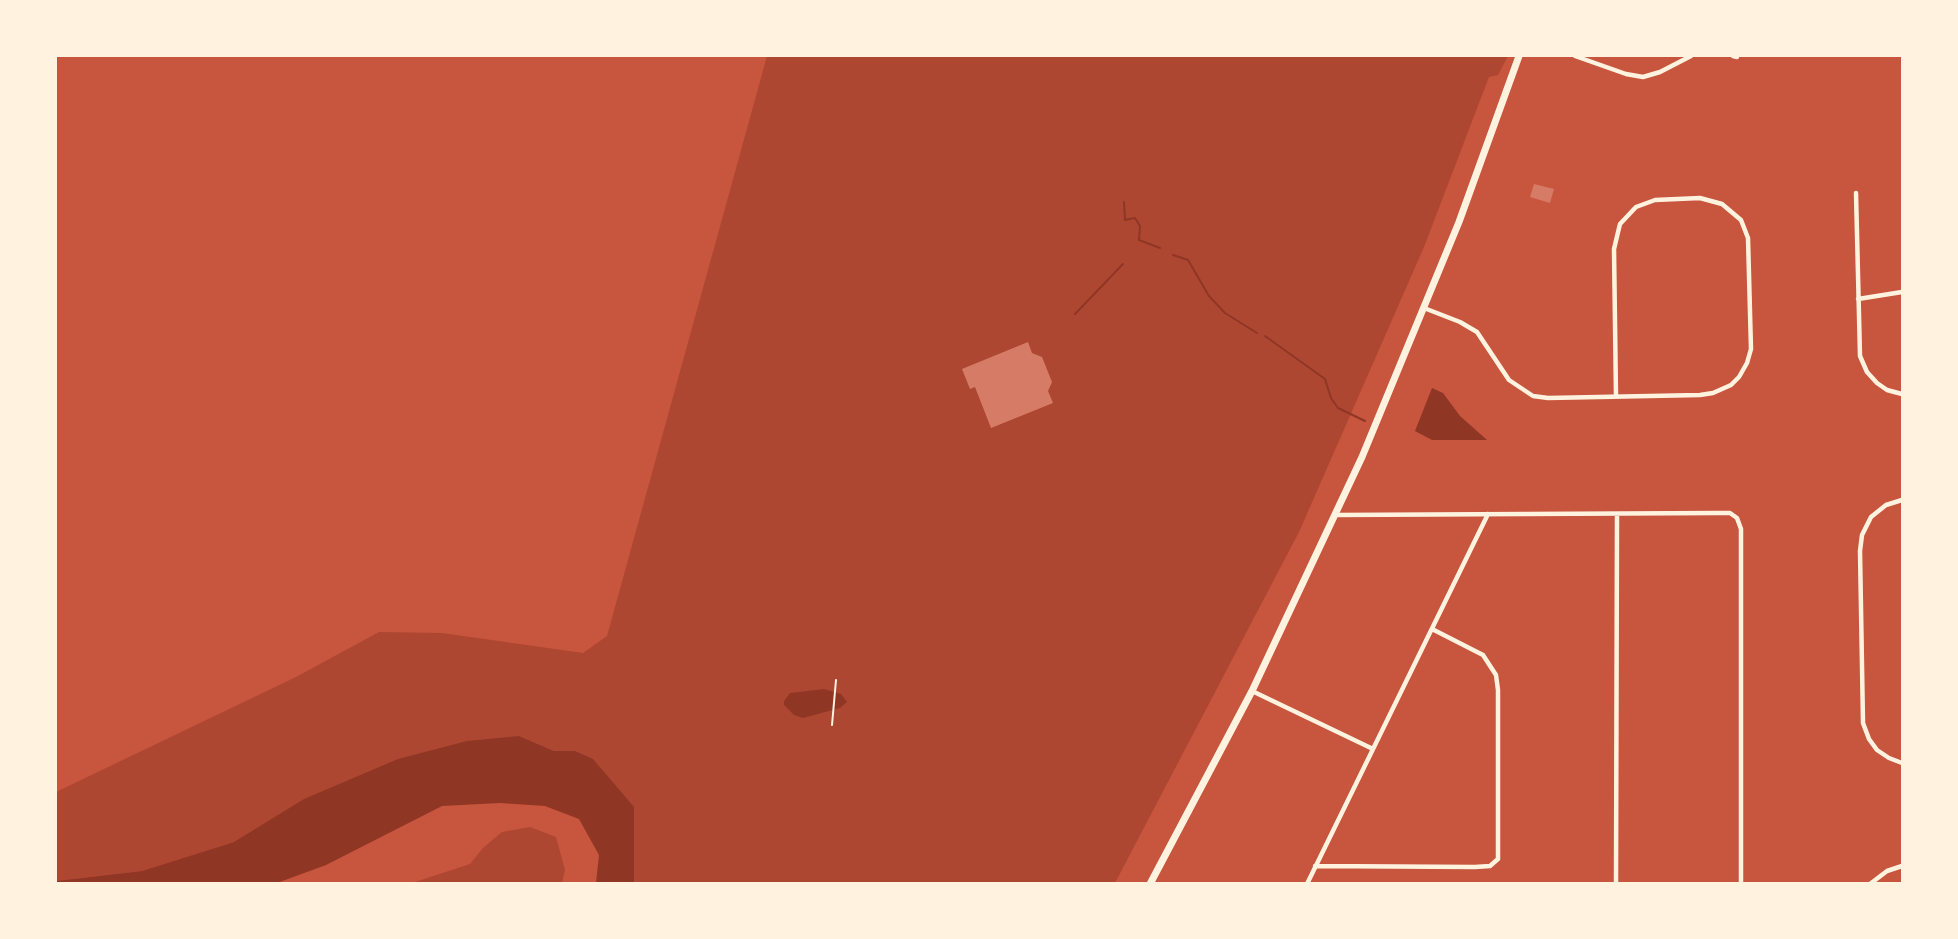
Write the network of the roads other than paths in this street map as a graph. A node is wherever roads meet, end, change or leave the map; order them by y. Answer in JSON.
{"nodes":[{"id":1,"x":1519,"y":56,"type":"edge"},
{"id":2,"x":1575,"y":56,"type":"edge"},
{"id":3,"x":1691,"y":56,"type":"edge"},
{"id":4,"x":1856,"y":193,"type":"dead end"},
{"id":5,"x":1902,"y":292,"type":"edge"},
{"id":6,"x":1858,"y":299,"type":"junction"},
{"id":7,"x":1424,"y":308,"type":"junction"},
{"id":8,"x":1902,"y":394,"type":"edge"},
{"id":9,"x":1616,"y":396,"type":"junction"},
{"id":10,"x":1902,"y":500,"type":"edge"},
{"id":11,"x":1336,"y":514,"type":"junction"},
{"id":12,"x":1488,"y":514,"type":"junction"},
{"id":13,"x":1617,"y":514,"type":"junction"},
{"id":14,"x":1432,"y":629,"type":"junction"},
{"id":15,"x":836,"y":680,"type":"dead end"},
{"id":16,"x":1252,"y":691,"type":"junction"},
{"id":17,"x":832,"y":725,"type":"dead end"},
{"id":18,"x":1373,"y":749,"type":"junction"},
{"id":19,"x":1902,"y":763,"type":"edge"},
{"id":20,"x":1316,"y":866,"type":"junction"},
{"id":21,"x":1902,"y":866,"type":"edge"},
{"id":22,"x":1150,"y":884,"type":"edge"},
{"id":23,"x":1307,"y":884,"type":"edge"},
{"id":24,"x":1616,"y":884,"type":"edge"},
{"id":25,"x":1741,"y":884,"type":"edge"},
{"id":26,"x":1870,"y":884,"type":"edge"}],
"edges":[{"from":1,"to":7,"type":"main road"},
{"from":2,"to":3,"type":"street"},
{"from":4,"to":6,"type":"street"},
{"from":5,"to":6,"type":"street"},
{"from":6,"to":8,"type":"street"},
{"from":7,"to":9,"type":"street"},
{"from":7,"to":11,"type":"main road"},
{"from":9,"to":9,"type":"street"},
{"from":10,"to":19,"type":"street"},
{"from":11,"to":12,"type":"street"},
{"from":11,"to":16,"type":"main road"},
{"from":12,"to":13,"type":"street"},
{"from":12,"to":14,"type":"street"},
{"from":13,"to":24,"type":"street"},
{"from":13,"to":25,"type":"street"},
{"from":14,"to":18,"type":"street"},
{"from":14,"to":20,"type":"street"},
{"from":15,"to":17,"type":"lane"},
{"from":16,"to":18,"type":"street"},
{"from":16,"to":22,"type":"main road"},
{"from":18,"to":20,"type":"street"},
{"from":20,"to":23,"type":"street"},
{"from":21,"to":26,"type":"street"}]}
